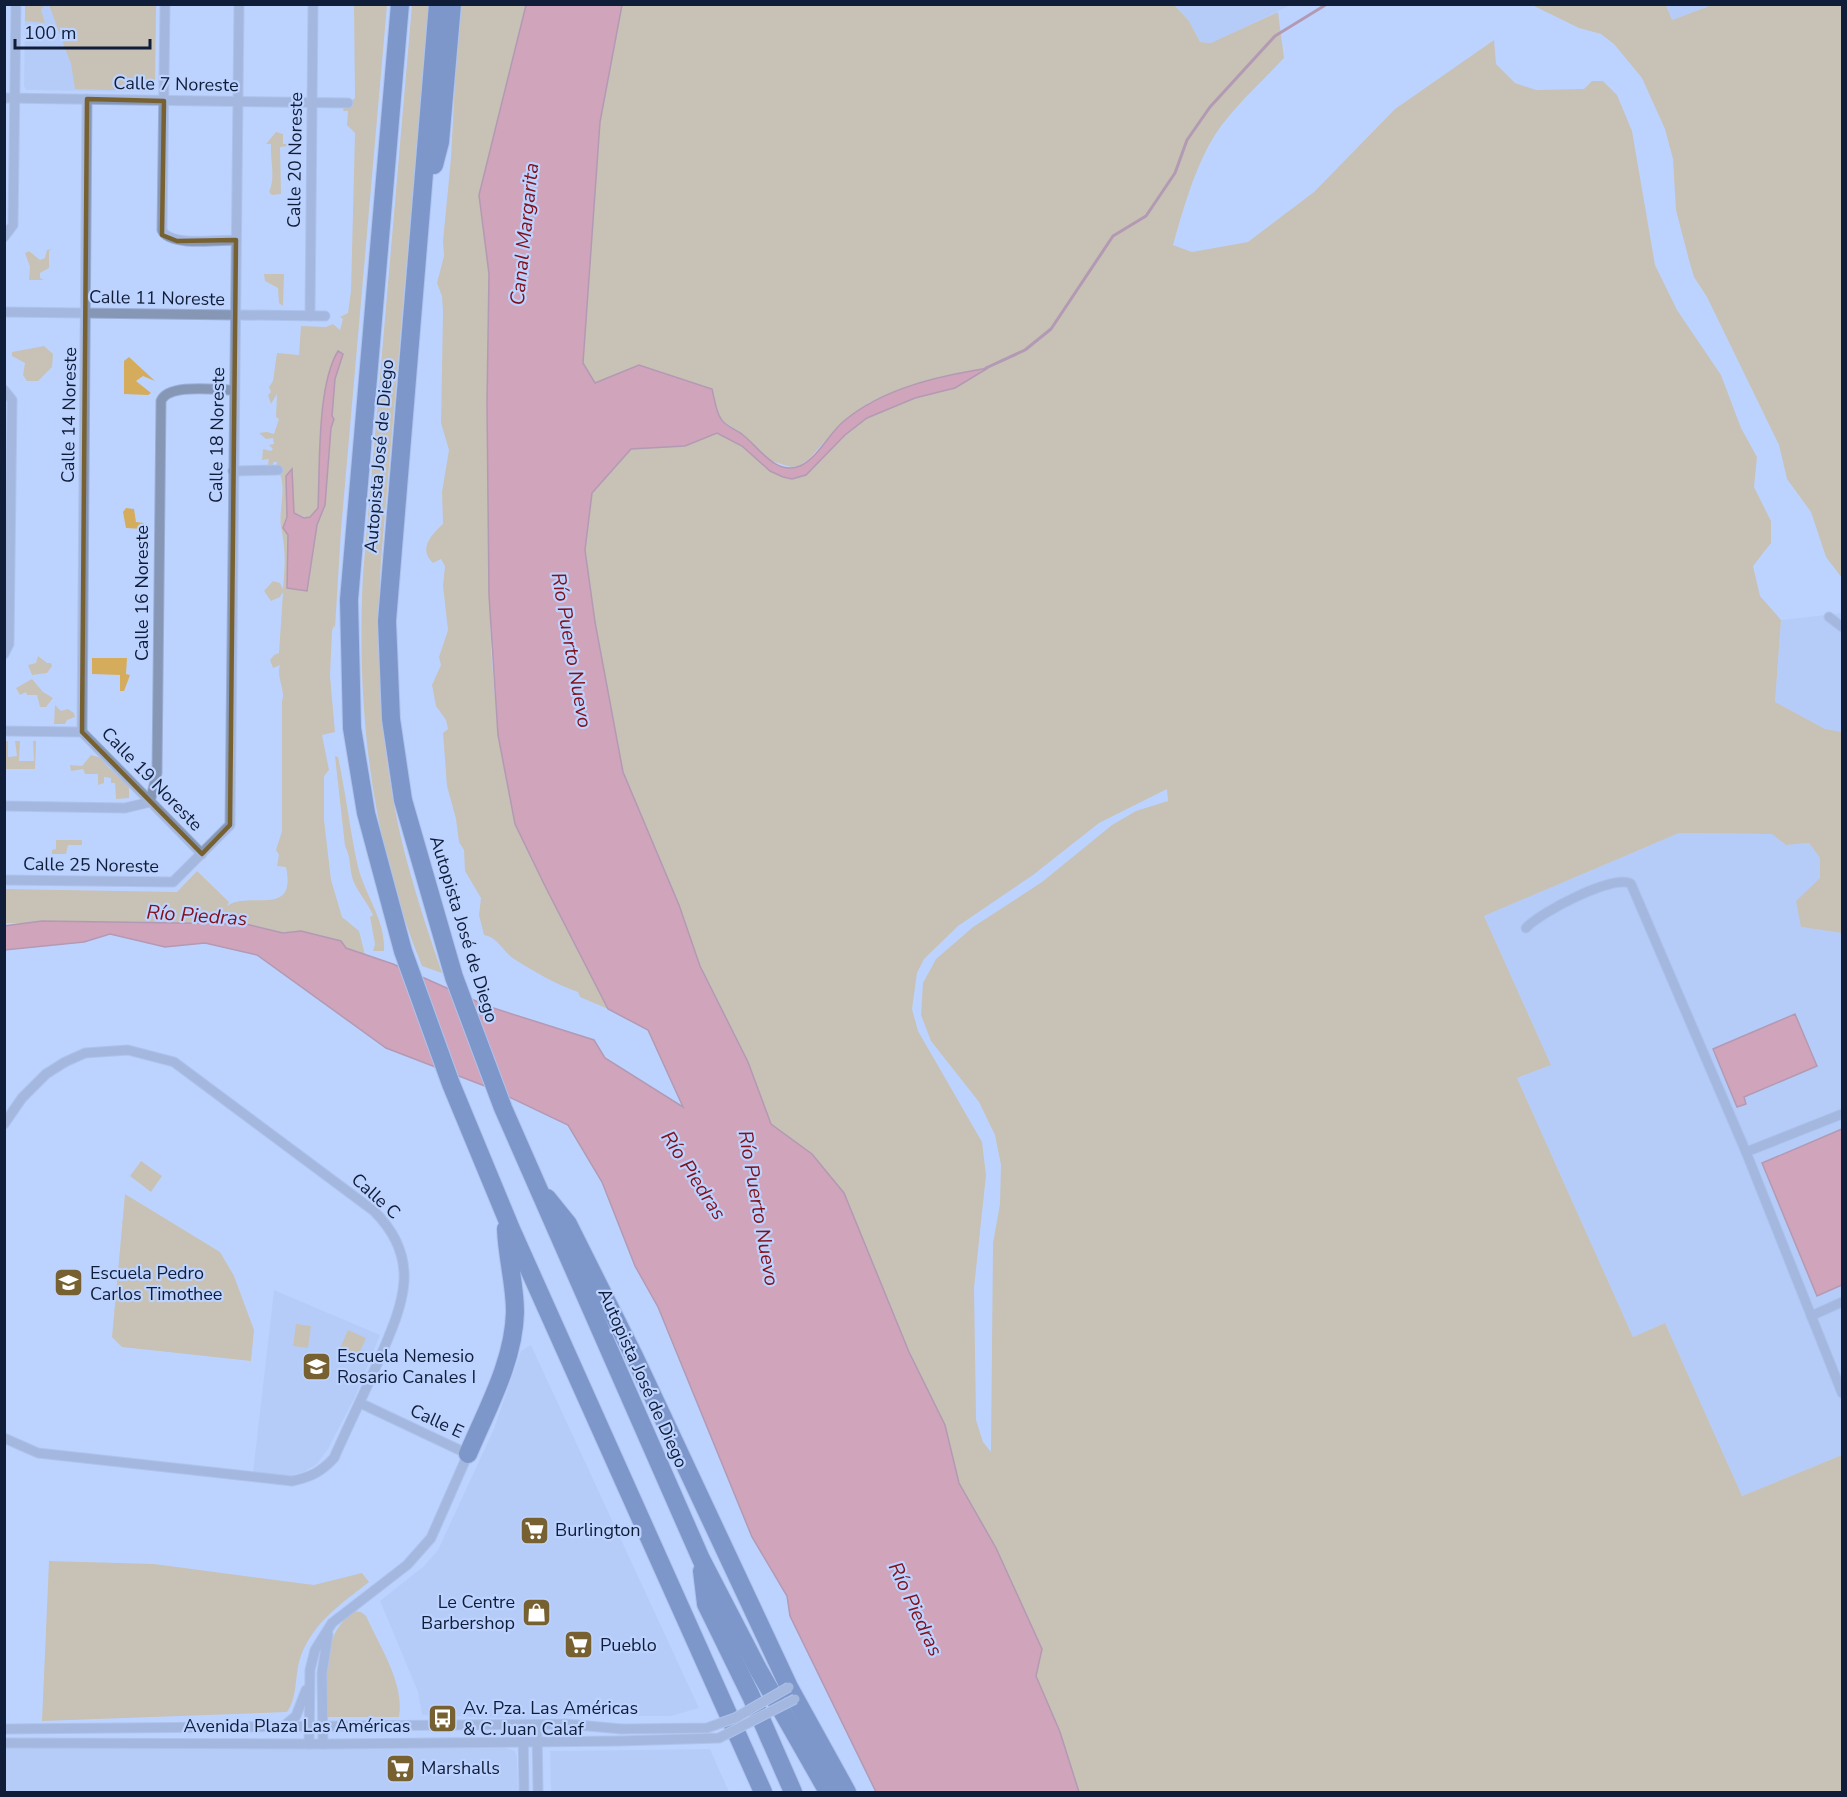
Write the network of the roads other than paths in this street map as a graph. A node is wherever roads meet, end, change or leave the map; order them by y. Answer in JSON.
{"nodes":[{"id":1,"x":16,"y":4,"type":"edge"},
{"id":2,"x":165,"y":4,"type":"edge"},
{"id":3,"x":239,"y":4,"type":"edge"},
{"id":4,"x":313,"y":4,"type":"edge"},
{"id":5,"x":390,"y":4,"type":"edge"},
{"id":6,"x":400,"y":4,"type":"edge"},
{"id":7,"x":438,"y":4,"type":"edge"},
{"id":8,"x":452,"y":4,"type":"edge"},
{"id":9,"x":390,"y":97,"type":"junction"},
{"id":10,"x":10,"y":98,"type":"edge"},
{"id":11,"x":87,"y":99,"type":"junction"},
{"id":12,"x":164,"y":101,"type":"junction"},
{"id":13,"x":238,"y":101,"type":"junction"},
{"id":14,"x":312,"y":102,"type":"junction"},
{"id":15,"x":348,"y":103,"type":"dead end"},
{"id":16,"x":423,"y":204,"type":"junction"},
{"id":17,"x":4,"y":237,"type":"edge"},
{"id":18,"x":236,"y":240,"type":"junction"},
{"id":19,"x":4,"y":312,"type":"edge"},
{"id":20,"x":87,"y":314,"type":"junction"},
{"id":21,"x":235,"y":316,"type":"junction"},
{"id":22,"x":310,"y":316,"type":"junction"},
{"id":23,"x":325,"y":316,"type":"dead end"},
{"id":24,"x":4,"y":390,"type":"edge"},
{"id":25,"x":234,"y":390,"type":"junction"},
{"id":26,"x":278,"y":470,"type":"dead end"},
{"id":27,"x":233,"y":471,"type":"junction"},
{"id":28,"x":1829,"y":617,"type":"dead end"},
{"id":29,"x":1842,"y":627,"type":"edge"},
{"id":30,"x":6,"y":651,"type":"edge"},
{"id":31,"x":4,"y":731,"type":"edge"},
{"id":32,"x":82,"y":732,"type":"junction"},
{"id":33,"x":150,"y":802,"type":"junction"},
{"id":34,"x":4,"y":806,"type":"edge"},
{"id":35,"x":202,"y":854,"type":"junction"},
{"id":36,"x":4,"y":880,"type":"edge"},
{"id":37,"x":1526,"y":928,"type":"dead end"},
{"id":38,"x":1842,"y":1114,"type":"edge"},
{"id":39,"x":4,"y":1124,"type":"edge"},
{"id":40,"x":1746,"y":1152,"type":"junction"},
{"id":41,"x":532,"y":1179,"type":"junction"},
{"id":42,"x":505,"y":1215,"type":"junction"},
{"id":43,"x":1842,"y":1302,"type":"edge"},
{"id":44,"x":1811,"y":1316,"type":"junction"},
{"id":45,"x":1842,"y":1393,"type":"edge"},
{"id":46,"x":360,"y":1403,"type":"junction"},
{"id":47,"x":4,"y":1438,"type":"edge"},
{"id":48,"x":468,"y":1454,"type":"junction"},
{"id":49,"x":700,"y":1559,"type":"junction"},
{"id":50,"x":332,"y":1623,"type":"junction"},
{"id":51,"x":758,"y":1669,"type":"junction"},
{"id":52,"x":310,"y":1677,"type":"junction"},
{"id":53,"x":792,"y":1693,"type":"junction"},
{"id":54,"x":523,"y":1725,"type":"junction"},
{"id":55,"x":537,"y":1725,"type":"junction"},
{"id":56,"x":284,"y":1726,"type":"junction"},
{"id":57,"x":309,"y":1726,"type":"junction"},
{"id":58,"x":322,"y":1726,"type":"junction"},
{"id":59,"x":4,"y":1729,"type":"edge"},
{"id":60,"x":523,"y":1741,"type":"junction"},
{"id":61,"x":537,"y":1741,"type":"junction"},
{"id":62,"x":4,"y":1743,"type":"edge"},
{"id":63,"x":309,"y":1744,"type":"junction"},
{"id":64,"x":323,"y":1744,"type":"junction"},
{"id":65,"x":525,"y":1792,"type":"edge"},
{"id":66,"x":538,"y":1792,"type":"edge"},
{"id":67,"x":763,"y":1792,"type":"edge"},
{"id":68,"x":793,"y":1792,"type":"edge"},
{"id":69,"x":813,"y":1792,"type":"edge"},
{"id":70,"x":828,"y":1792,"type":"edge"},
{"id":71,"x":847,"y":1792,"type":"edge"}],
"edges":[{"from":1,"to":10,"type":"street"},
{"from":2,"to":12,"type":"street"},
{"from":3,"to":13,"type":"street","name":"Calle 18 Noreste"},
{"from":4,"to":14,"type":"street","name":"Calle 20 Noreste"},
{"from":5,"to":9,"type":"highway"},
{"from":6,"to":9,"type":"highway","name":"Autopista José de Diego"},
{"from":7,"to":16,"type":"highway","name":"Autopista José de Diego"},
{"from":8,"to":16,"type":"highway"},
{"from":9,"to":42,"type":"highway","name":"Autopista José de Diego"},
{"from":10,"to":11,"type":"street","name":"Calle 7 Noreste"},
{"from":10,"to":17,"type":"street"},
{"from":11,"to":12,"type":"street","name":"Calle 7 Noreste"},
{"from":11,"to":20,"type":"street","name":"Calle 14 Noreste"},
{"from":12,"to":13,"type":"street","name":"Calle 7 Noreste"},
{"from":12,"to":18,"type":"street"},
{"from":13,"to":14,"type":"street","name":"Calle 7 Noreste"},
{"from":13,"to":18,"type":"street","name":"Calle 18 Noreste"},
{"from":14,"to":15,"type":"street","name":"Calle 7 Noreste"},
{"from":14,"to":22,"type":"street","name":"Calle 20 Noreste"},
{"from":16,"to":41,"type":"highway","name":"Autopista José de Diego"},
{"from":18,"to":21,"type":"street","name":"Calle 18 Noreste"},
{"from":19,"to":20,"type":"street","name":"Calle 11 Noreste"},
{"from":20,"to":21,"type":"street","name":"Calle 11 Noreste"},
{"from":20,"to":32,"type":"street","name":"Calle 14 Noreste"},
{"from":21,"to":22,"type":"street","name":"Calle 11 Noreste"},
{"from":21,"to":25,"type":"street","name":"Calle 18 Noreste"},
{"from":22,"to":23,"type":"street","name":"Calle 11 Noreste"},
{"from":24,"to":30,"type":"street"},
{"from":25,"to":27,"type":"street","name":"Calle 18 Noreste"},
{"from":25,"to":33,"type":"street","name":"Calle 16 Noreste"},
{"from":26,"to":27,"type":"street"},
{"from":27,"to":35,"type":"street","name":"Calle 18 Noreste"},
{"from":28,"to":29,"type":"street"},
{"from":31,"to":32,"type":"street","name":"Calle 19 Noreste"},
{"from":32,"to":33,"type":"street","name":"Calle 19 Noreste"},
{"from":33,"to":34,"type":"street"},
{"from":33,"to":35,"type":"street","name":"Calle 19 Noreste"},
{"from":35,"to":36,"type":"street","name":"Calle 25 Noreste"},
{"from":37,"to":40,"type":"street"},
{"from":38,"to":40,"type":"street"},
{"from":39,"to":46,"type":"street","name":"Calle C"},
{"from":40,"to":44,"type":"street"},
{"from":41,"to":49,"type":"highway","name":"Autopista José de Diego"},
{"from":41,"to":53,"type":"highway"},
{"from":42,"to":48,"type":"highway"},
{"from":42,"to":67,"type":"highway","name":"Autopista José de Diego"},
{"from":43,"to":44,"type":"street"},
{"from":44,"to":45,"type":"street"},
{"from":46,"to":47,"type":"street","name":"Calle C"},
{"from":46,"to":48,"type":"street","name":"Calle E"},
{"from":48,"to":50,"type":"street"},
{"from":49,"to":51,"type":"highway","name":"Autopista José de Diego"},
{"from":49,"to":68,"type":"highway"},
{"from":50,"to":52,"type":"street"},
{"from":50,"to":58,"type":"street"},
{"from":51,"to":69,"type":"highway"},
{"from":51,"to":70,"type":"highway","name":"Autopista José de Diego"},
{"from":52,"to":56,"type":"street"},
{"from":52,"to":57,"type":"street"},
{"from":53,"to":55,"type":"street","name":"Avenida Plaza Las Américas","bridge":true},
{"from":53,"to":61,"type":"street","name":"Avenida Plaza Las Américas","bridge":true},
{"from":53,"to":71,"type":"highway"},
{"from":54,"to":55,"type":"street","name":"Avenida Plaza Las Américas"},
{"from":54,"to":58,"type":"street","name":"Avenida Plaza Las Américas"},
{"from":54,"to":60,"type":"street"},
{"from":55,"to":61,"type":"street"},
{"from":56,"to":57,"type":"street","name":"Avenida Plaza Las Américas"},
{"from":56,"to":59,"type":"street","name":"Avenida Plaza Las Américas"},
{"from":57,"to":58,"type":"street","name":"Avenida Plaza Las Américas"},
{"from":57,"to":63,"type":"street"},
{"from":58,"to":64,"type":"street"},
{"from":60,"to":61,"type":"street","name":"Avenida Plaza Las Américas"},
{"from":60,"to":64,"type":"street","name":"Avenida Plaza Las Américas"},
{"from":60,"to":65,"type":"street"},
{"from":61,"to":66,"type":"street"},
{"from":62,"to":63,"type":"street","name":"Avenida Plaza Las Américas"},
{"from":63,"to":64,"type":"street","name":"Avenida Plaza Las Américas"}]}
